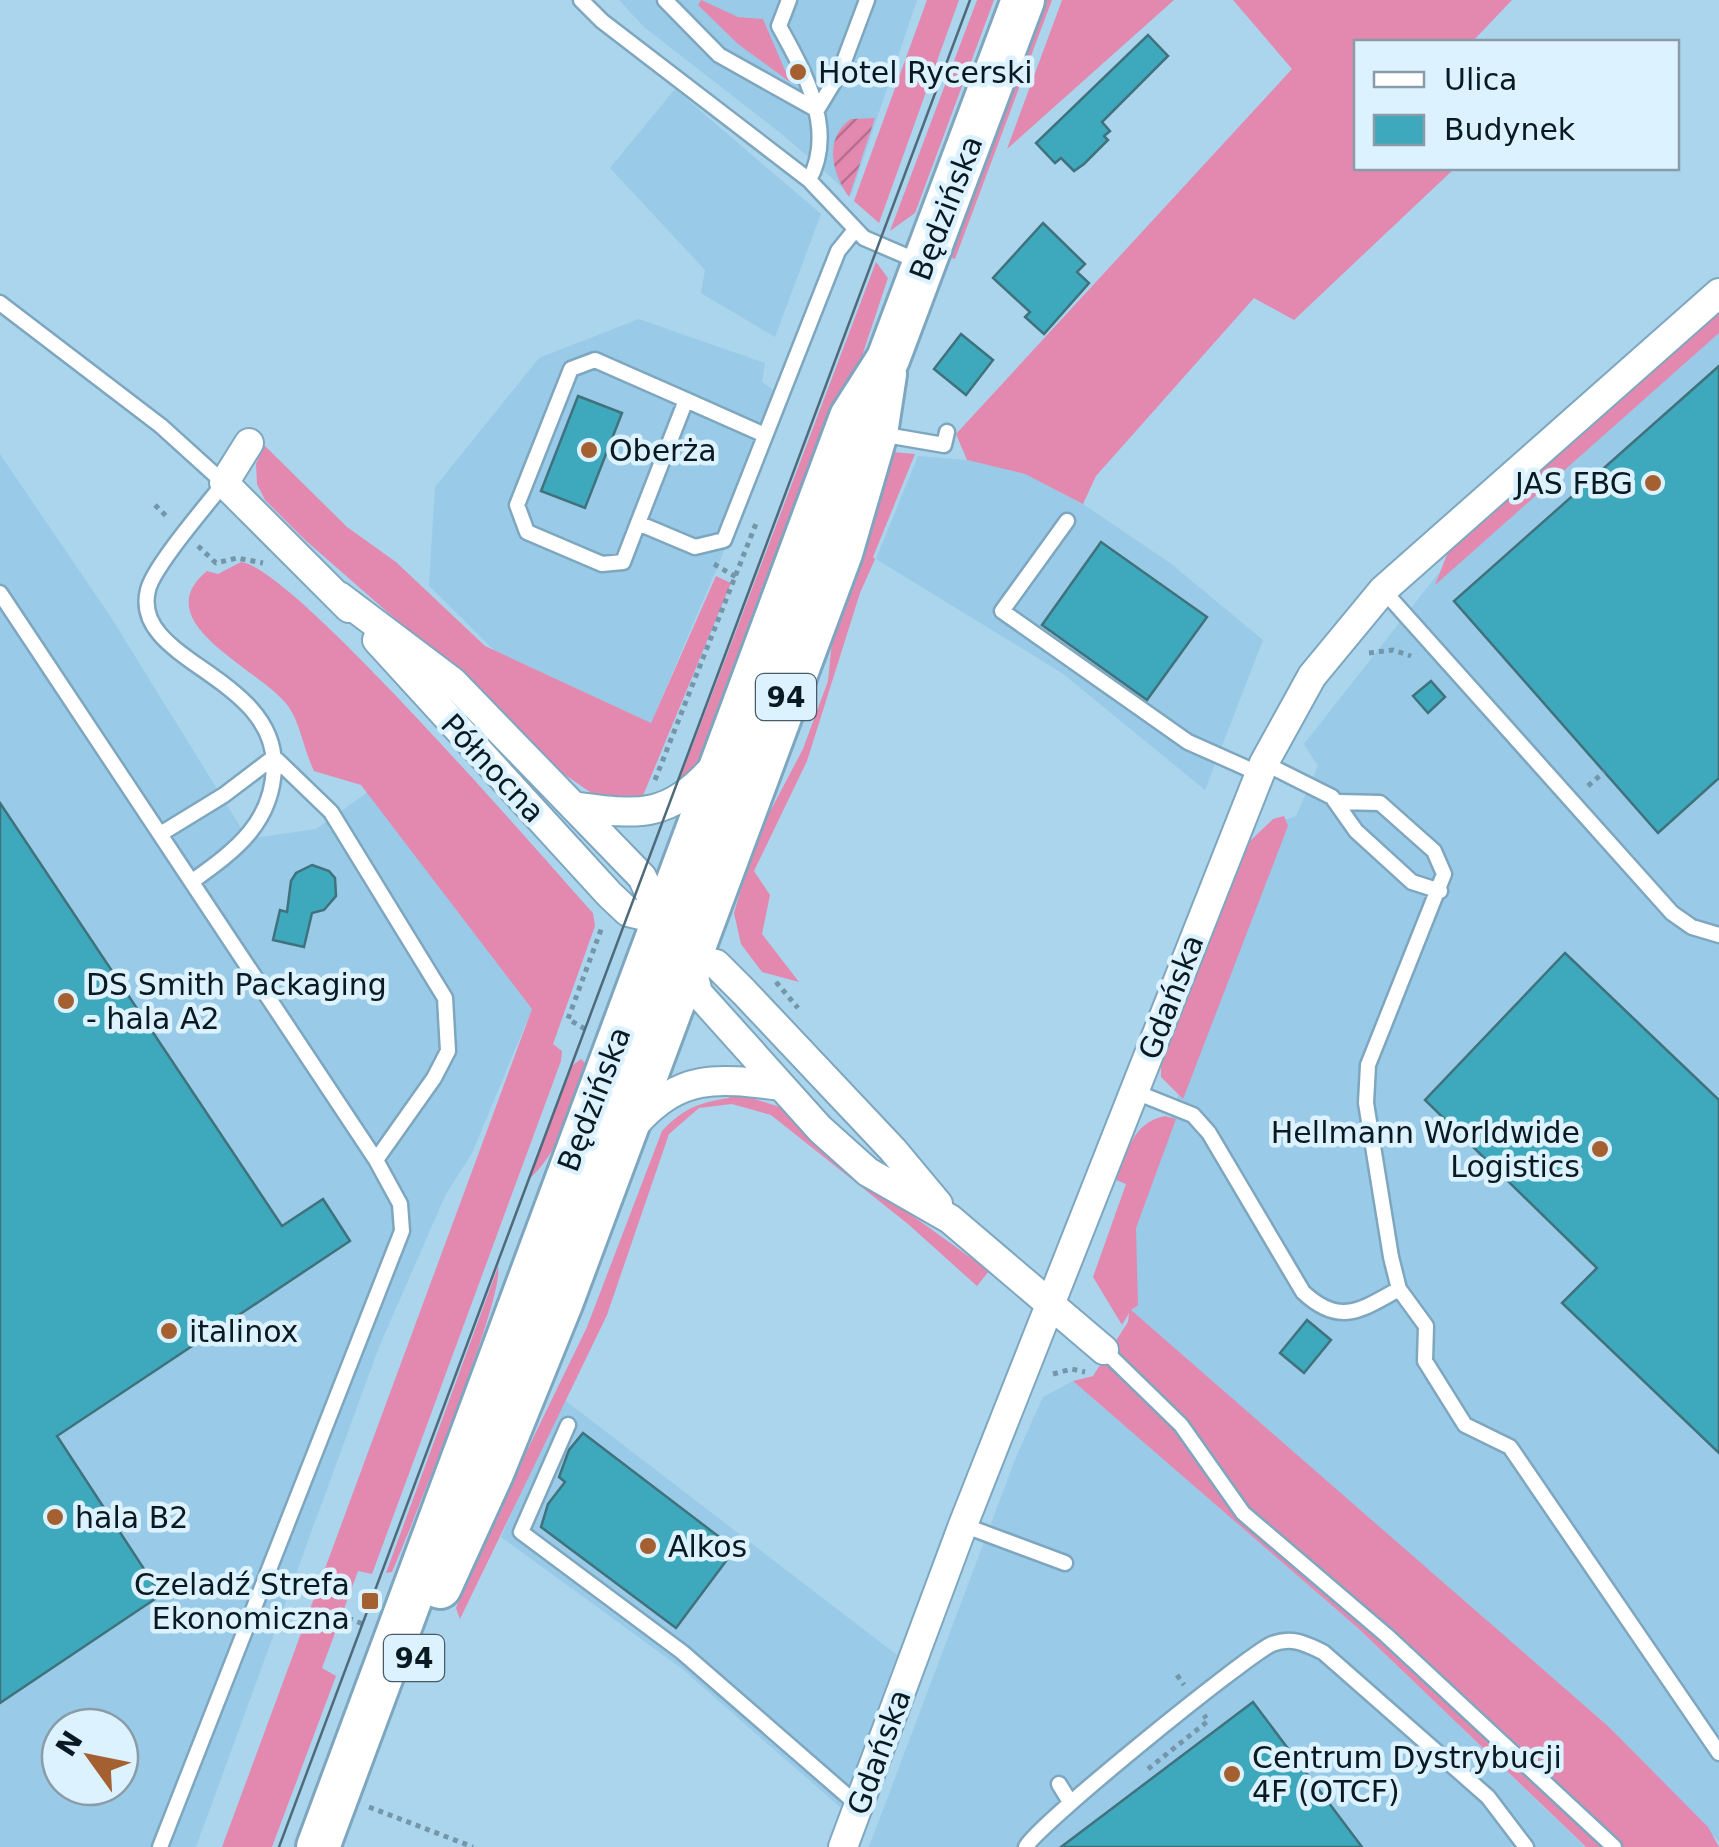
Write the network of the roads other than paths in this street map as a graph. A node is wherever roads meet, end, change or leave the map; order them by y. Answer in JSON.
{"nodes":[{"id":1,"x":581,"y":0,"type":"edge"},
{"id":2,"x":665,"y":0,"type":"edge"},
{"id":3,"x":789,"y":0,"type":"edge"},
{"id":4,"x":867,"y":0,"type":"edge"},
{"id":5,"x":1023,"y":0,"type":"edge"},
{"id":6,"x":817,"y":110,"type":"junction"},
{"id":7,"x":808,"y":180,"type":"junction"},
{"id":8,"x":855,"y":230,"type":"junction"},
{"id":9,"x":926,"y":264,"type":"junction"},
{"id":10,"x":1719,"y":293,"type":"edge"},
{"id":11,"x":0,"y":303,"type":"edge"},
{"id":12,"x":888,"y":359,"type":"junction"},
{"id":13,"x":686,"y":400,"type":"junction"},
{"id":14,"x":947,"y":432,"type":"dead end"},
{"id":15,"x":876,"y":433,"type":"junction"},
{"id":16,"x":765,"y":435,"type":"junction"},
{"id":17,"x":249,"y":444,"type":"dead end"},
{"id":18,"x":224,"y":483,"type":"junction"},
{"id":19,"x":1067,"y":521,"type":"dead end"},
{"id":20,"x":638,"y":523,"type":"junction"},
{"id":21,"x":1382,"y":590,"type":"junction"},
{"id":22,"x":0,"y":593,"type":"edge"},
{"id":23,"x":338,"y":596,"type":"junction"},
{"id":24,"x":274,"y":756,"type":"junction"},
{"id":25,"x":722,"y":758,"type":"junction"},
{"id":26,"x":1262,"y":768,"type":"junction"},
{"id":27,"x":1339,"y":802,"type":"junction"},
{"id":28,"x":573,"y":806,"type":"junction"},
{"id":29,"x":162,"y":833,"type":"junction"},
{"id":30,"x":194,"y":880,"type":"junction"},
{"id":31,"x":1440,"y":891,"type":"junction"},
{"id":32,"x":660,"y":920,"type":"junction"},
{"id":33,"x":1719,"y":936,"type":"edge"},
{"id":34,"x":690,"y":959,"type":"junction"},
{"id":35,"x":781,"y":1086,"type":"junction"},
{"id":36,"x":1134,"y":1092,"type":"junction"},
{"id":37,"x":624,"y":1136,"type":"junction"},
{"id":38,"x":376,"y":1160,"type":"junction"},
{"id":39,"x":950,"y":1219,"type":"junction"},
{"id":40,"x":1399,"y":1290,"type":"junction"},
{"id":41,"x":1050,"y":1304,"type":"junction"},
{"id":42,"x":1102,"y":1348,"type":"joint"},
{"id":43,"x":568,"y":1424,"type":"dead end"},
{"id":44,"x":964,"y":1525,"type":"junction"},
{"id":45,"x":1065,"y":1563,"type":"dead end"},
{"id":46,"x":1719,"y":1753,"type":"edge"},
{"id":47,"x":1059,"y":1784,"type":"dead end"},
{"id":48,"x":1070,"y":1802,"type":"junction"},
{"id":49,"x":858,"y":1806,"type":"junction"},
{"id":50,"x":160,"y":1847,"type":"edge"},
{"id":51,"x":318,"y":1847,"type":"edge"},
{"id":52,"x":346,"y":1847,"type":"edge"},
{"id":53,"x":844,"y":1847,"type":"edge"},
{"id":54,"x":1026,"y":1847,"type":"edge"},
{"id":55,"x":1526,"y":1847,"type":"edge"},
{"id":56,"x":1614,"y":1847,"type":"edge"}],
"edges":[{"from":1,"to":7,"type":"lane"},
{"from":2,"to":6,"type":"lane"},
{"from":3,"to":6,"type":"lane"},
{"from":4,"to":6,"type":"lane"},
{"from":5,"to":9,"type":"main road","name":"Będzińska","number":"94"},
{"from":6,"to":7,"type":"lane"},
{"from":7,"to":8,"type":"lane"},
{"from":8,"to":9,"type":"lane"},
{"from":8,"to":16,"type":"lane"},
{"from":9,"to":12,"type":"main road","name":"Będzińska","number":"94"},
{"from":10,"to":21,"type":"street","name":"Gdańska"},
{"from":11,"to":18,"type":"lane"},
{"from":12,"to":15,"type":"main road","name":"Będzińska","number":"94"},
{"from":12,"to":25,"type":"main road","name":"Będzińska","number":"94"},
{"from":13,"to":16,"type":"lane"},
{"from":13,"to":20,"type":"lane"},
{"from":13,"to":20,"type":"lane"},
{"from":14,"to":15,"type":"lane"},
{"from":15,"to":34,"type":"main road","name":"Będzińska","number":"94"},
{"from":16,"to":20,"type":"lane"},
{"from":17,"to":18,"type":"street"},
{"from":18,"to":23,"type":"street","name":"Północna"},
{"from":18,"to":24,"type":"lane"},
{"from":19,"to":26,"type":"lane"},
{"from":21,"to":26,"type":"street","name":"Gdańska"},
{"from":21,"to":33,"type":"lane"},
{"from":22,"to":29,"type":"lane"},
{"from":23,"to":28,"type":"street","name":"Północna"},
{"from":23,"to":32,"type":"street","name":"Północna"},
{"from":24,"to":29,"type":"lane"},
{"from":24,"to":30,"type":"lane"},
{"from":24,"to":38,"type":"lane"},
{"from":25,"to":28,"type":"street"},
{"from":25,"to":32,"type":"main road","name":"Będzińska","number":"94"},
{"from":26,"to":27,"type":"lane"},
{"from":26,"to":36,"type":"street","name":"Gdańska"},
{"from":27,"to":31,"type":"lane"},
{"from":27,"to":31,"type":"lane"},
{"from":28,"to":32,"type":"street","name":"Północna"},
{"from":29,"to":30,"type":"lane"},
{"from":30,"to":38,"type":"lane"},
{"from":31,"to":40,"type":"lane"},
{"from":32,"to":34,"type":"street","name":"Północna"},
{"from":32,"to":51,"type":"main road","name":"Będzińska","number":"94"},
{"from":34,"to":35,"type":"street","name":"Północna"},
{"from":34,"to":37,"type":"main road","name":"Będzińska","number":"94"},
{"from":34,"to":39,"type":"street","name":"Północna"},
{"from":35,"to":37,"type":"street"},
{"from":35,"to":39,"type":"street","name":"Północna"},
{"from":36,"to":40,"type":"lane"},
{"from":36,"to":41,"type":"street","name":"Gdańska"},
{"from":37,"to":52,"type":"main road","name":"Będzińska","number":"94"},
{"from":38,"to":50,"type":"lane"},
{"from":39,"to":41,"type":"street","name":"Północna"},
{"from":40,"to":46,"type":"lane"},
{"from":41,"to":42,"type":"street","name":"Północna"},
{"from":41,"to":44,"type":"street","name":"Gdańska"},
{"from":42,"to":56,"type":"lane"},
{"from":43,"to":49,"type":"lane"},
{"from":44,"to":45,"type":"lane"},
{"from":44,"to":49,"type":"street","name":"Gdańska"},
{"from":47,"to":48,"type":"lane"},
{"from":48,"to":54,"type":"lane"},
{"from":48,"to":55,"type":"lane"},
{"from":49,"to":53,"type":"street","name":"Gdańska"}]}
